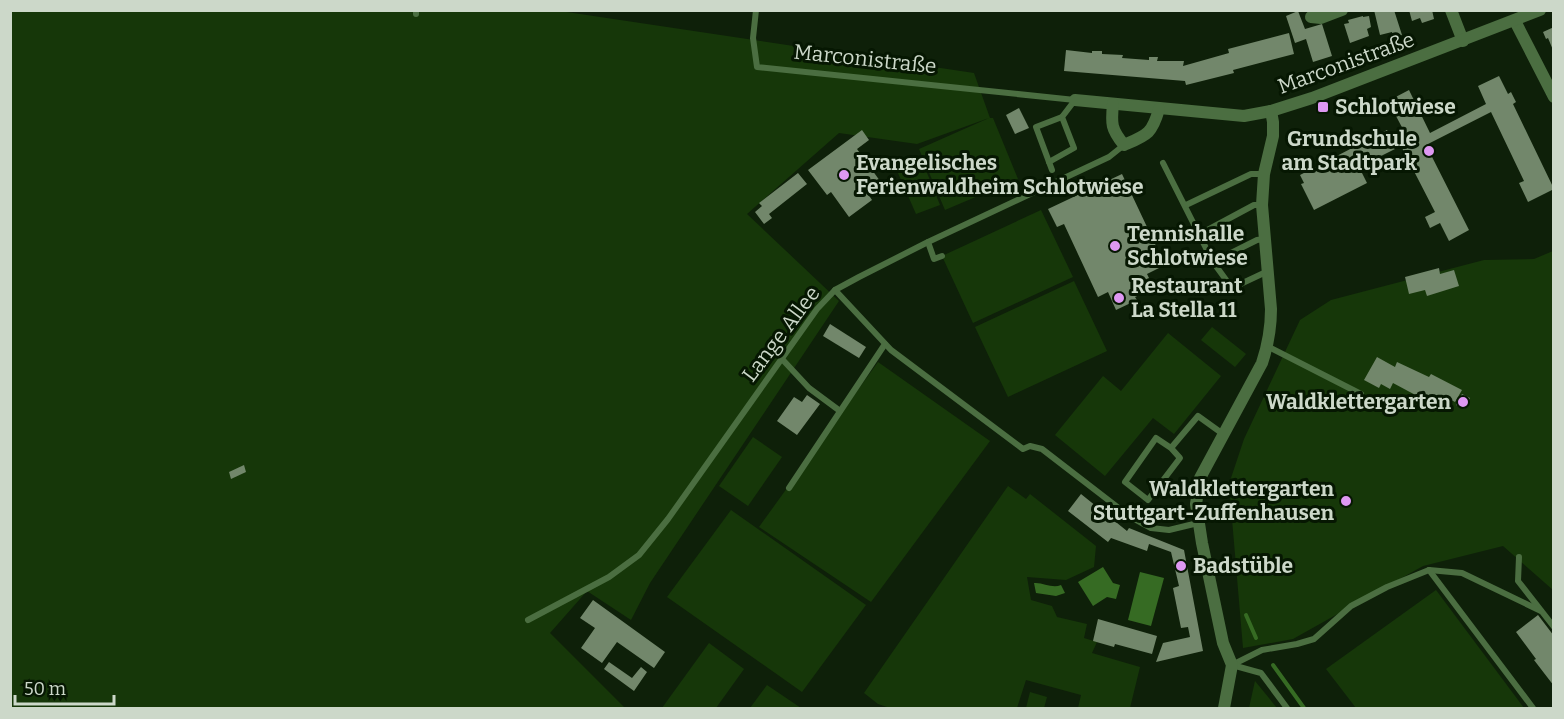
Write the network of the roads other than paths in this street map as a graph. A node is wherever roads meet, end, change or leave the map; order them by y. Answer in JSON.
{"nodes":[{"id":1,"x":756,"y":10,"type":"edge"},
{"id":2,"x":1342,"y":10,"type":"edge"},
{"id":3,"x":1451,"y":10,"type":"edge"},
{"id":4,"x":1540,"y":10,"type":"edge"},
{"id":5,"x":1311,"y":17,"type":"dead end"},
{"id":6,"x":1515,"y":21,"type":"junction"},
{"id":7,"x":1463,"y":41,"type":"junction"},
{"id":8,"x":1554,"y":97,"type":"edge"},
{"id":9,"x":1075,"y":100,"type":"junction"},
{"id":10,"x":1113,"y":104,"type":"junction"},
{"id":11,"x":1159,"y":109,"type":"junction"},
{"id":12,"x":1271,"y":111,"type":"junction"},
{"id":13,"x":1062,"y":117,"type":"junction"},
{"id":14,"x":1124,"y":145,"type":"junction"},
{"id":15,"x":1049,"y":162,"type":"junction"},
{"id":16,"x":1164,"y":163,"type":"dead end"},
{"id":17,"x":1052,"y":170,"type":"dead end"},
{"id":18,"x":1264,"y":174,"type":"junction"},
{"id":19,"x":1262,"y":204,"type":"junction"},
{"id":20,"x":1186,"y":205,"type":"junction"},
{"id":21,"x":1200,"y":234,"type":"junction"},
{"id":22,"x":1264,"y":239,"type":"junction"},
{"id":23,"x":928,"y":242,"type":"junction"},
{"id":24,"x":942,"y":256,"type":"dead end"},
{"id":25,"x":1213,"y":262,"type":"junction"},
{"id":26,"x":1266,"y":272,"type":"junction"},
{"id":27,"x":835,"y":291,"type":"junction"},
{"id":28,"x":885,"y":344,"type":"junction"},
{"id":29,"x":1267,"y":346,"type":"junction"},
{"id":30,"x":782,"y":359,"type":"junction"},
{"id":31,"x":1361,"y":394,"type":"dead end"},
{"id":32,"x":840,"y":411,"type":"junction"},
{"id":33,"x":1223,"y":434,"type":"junction"},
{"id":34,"x":1171,"y":448,"type":"junction"},
{"id":35,"x":789,"y":488,"type":"dead end"},
{"id":36,"x":1198,"y":523,"type":"junction"},
{"id":37,"x":1519,"y":557,"type":"dead end"},
{"id":38,"x":1429,"y":570,"type":"junction"},
{"id":39,"x":1541,"y":611,"type":"junction"},
{"id":40,"x":528,"y":620,"type":"dead end"},
{"id":41,"x":1554,"y":627,"type":"edge"},
{"id":42,"x":1232,"y":665,"type":"junction"},
{"id":43,"x":1224,"y":708,"type":"edge"},
{"id":44,"x":1287,"y":708,"type":"edge"},
{"id":45,"x":1533,"y":708,"type":"edge"}],
"edges":[{"from":1,"to":9,"type":"lane","name":"Marconistraße"},
{"from":2,"to":5,"type":"street"},
{"from":3,"to":7,"type":"street"},
{"from":4,"to":6,"type":"street","name":"Marconistraße"},
{"from":6,"to":7,"type":"street","name":"Marconistraße"},
{"from":6,"to":8,"type":"street"},
{"from":7,"to":12,"type":"street","name":"Marconistraße"},
{"from":9,"to":10,"type":"street","name":"Marconistraße"},
{"from":9,"to":13,"type":"lane"},
{"from":10,"to":11,"type":"street","name":"Marconistraße"},
{"from":10,"to":14,"type":"street"},
{"from":11,"to":12,"type":"street","name":"Marconistraße"},
{"from":11,"to":14,"type":"street"},
{"from":12,"to":18,"type":"street"},
{"from":13,"to":15,"type":"lane"},
{"from":13,"to":15,"type":"lane"},
{"from":14,"to":23,"type":"lane","name":"Lange Allee"},
{"from":15,"to":17,"type":"lane"},
{"from":16,"to":20,"type":"lane"},
{"from":18,"to":19,"type":"street"},
{"from":18,"to":20,"type":"lane"},
{"from":19,"to":21,"type":"lane"},
{"from":19,"to":22,"type":"street"},
{"from":20,"to":21,"type":"lane"},
{"from":21,"to":25,"type":"lane"},
{"from":22,"to":25,"type":"lane"},
{"from":22,"to":26,"type":"street"},
{"from":23,"to":24,"type":"lane"},
{"from":23,"to":27,"type":"lane","name":"Lange Allee"},
{"from":25,"to":26,"type":"lane"},
{"from":26,"to":29,"type":"street"},
{"from":27,"to":28,"type":"lane"},
{"from":27,"to":30,"type":"lane","name":"Lange Allee"},
{"from":28,"to":32,"type":"lane"},
{"from":28,"to":36,"type":"lane"},
{"from":29,"to":31,"type":"lane"},
{"from":29,"to":33,"type":"street"},
{"from":30,"to":32,"type":"lane"},
{"from":30,"to":40,"type":"lane","name":"Lange Allee"},
{"from":32,"to":35,"type":"lane"},
{"from":33,"to":34,"type":"lane"},
{"from":33,"to":36,"type":"street"},
{"from":34,"to":34,"type":"lane"},
{"from":36,"to":42,"type":"street"},
{"from":37,"to":39,"type":"lane"},
{"from":38,"to":39,"type":"lane"},
{"from":38,"to":42,"type":"lane"},
{"from":38,"to":45,"type":"lane"},
{"from":39,"to":41,"type":"lane"},
{"from":42,"to":43,"type":"street"},
{"from":42,"to":44,"type":"lane"}]}
